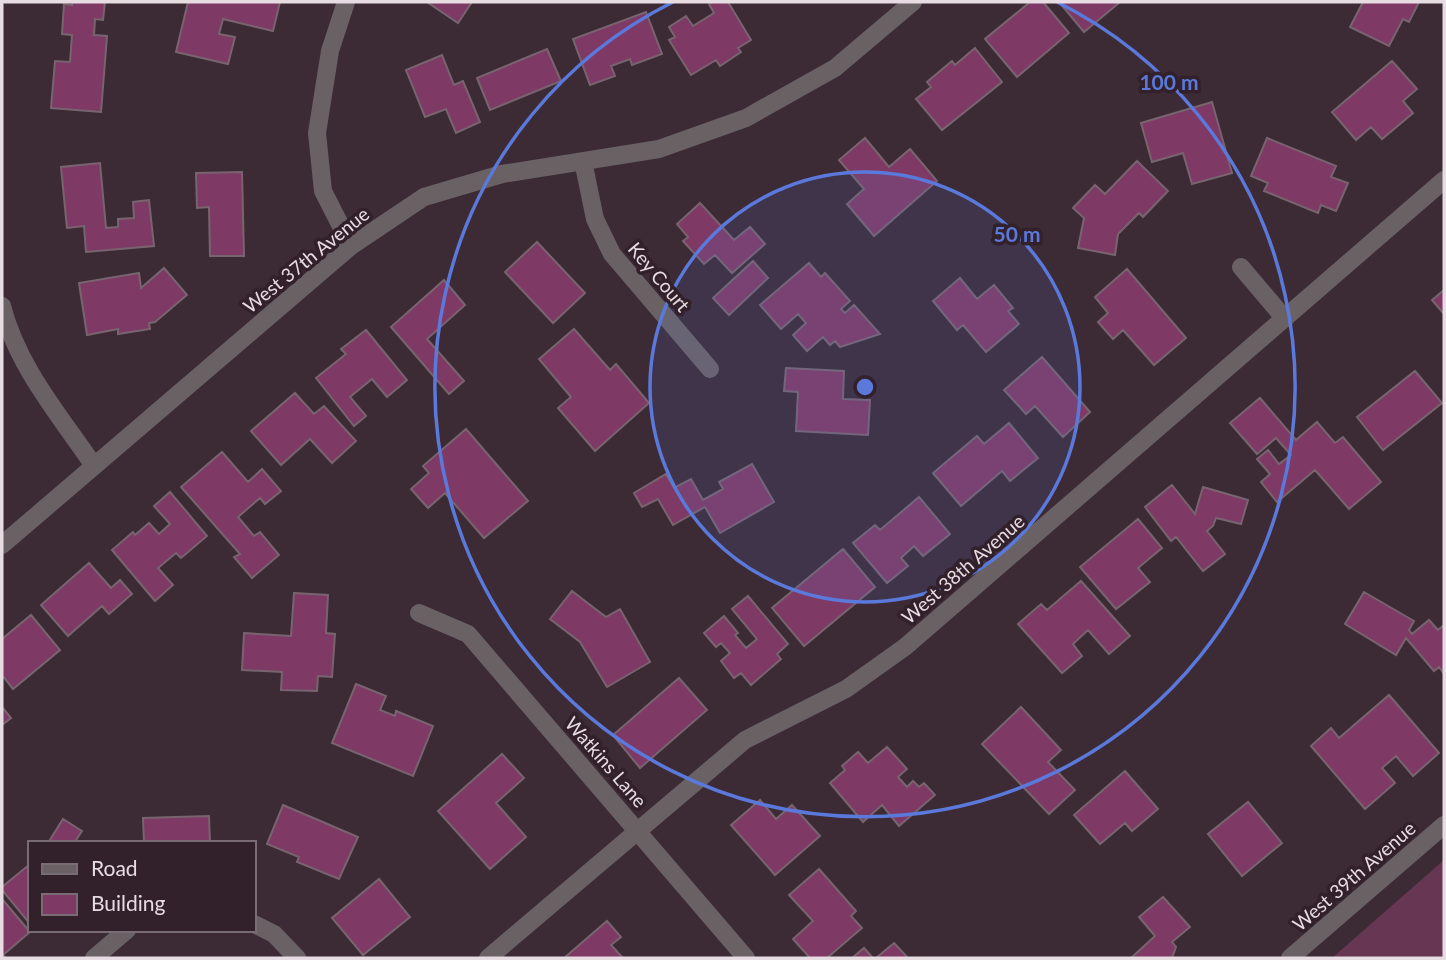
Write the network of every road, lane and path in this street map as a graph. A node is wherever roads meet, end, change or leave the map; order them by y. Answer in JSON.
{"nodes":[{"id":1,"x":346,"y":2,"type":"edge"},
{"id":2,"x":912,"y":2,"type":"edge"},
{"id":3,"x":583,"y":161,"type":"junction"},
{"id":4,"x":1444,"y":180,"type":"edge"},
{"id":5,"x":351,"y":246,"type":"junction"},
{"id":6,"x":1241,"y":267,"type":"dead end"},
{"id":7,"x":2,"y":306,"type":"edge"},
{"id":8,"x":1285,"y":319,"type":"junction"},
{"id":9,"x":710,"y":369,"type":"dead end"},
{"id":10,"x":94,"y":466,"type":"junction"},
{"id":11,"x":2,"y":545,"type":"edge"},
{"id":12,"x":419,"y":613,"type":"dead end"},
{"id":13,"x":1444,"y":825,"type":"edge"},
{"id":14,"x":638,"y":831,"type":"junction"},
{"id":15,"x":256,"y":925,"type":"edge"},
{"id":16,"x":125,"y":932,"type":"edge"},
{"id":17,"x":94,"y":958,"type":"edge"},
{"id":18,"x":297,"y":958,"type":"edge"},
{"id":19,"x":488,"y":958,"type":"edge"},
{"id":20,"x":746,"y":958,"type":"edge"},
{"id":21,"x":1290,"y":958,"type":"edge"}],
"edges":[{"from":1,"to":5,"type":"street"},
{"from":2,"to":3,"type":"street","name":"West 37th Avenue"},
{"from":3,"to":5,"type":"street","name":"West 37th Avenue"},
{"from":3,"to":9,"type":"street","name":"Key Court"},
{"from":4,"to":8,"type":"street","name":"West 38th Avenue"},
{"from":5,"to":10,"type":"street","name":"West 37th Avenue"},
{"from":6,"to":8,"type":"street"},
{"from":7,"to":10,"type":"street"},
{"from":8,"to":14,"type":"street","name":"West 38th Avenue"},
{"from":10,"to":11,"type":"street","name":"West 37th Avenue"},
{"from":12,"to":14,"type":"street","name":"Watkins Lane"},
{"from":13,"to":21,"type":"street","name":"West 39th Avenue"},
{"from":14,"to":19,"type":"street","name":"West 38th Avenue"},
{"from":14,"to":20,"type":"street","name":"Watkins Lane"},
{"from":15,"to":18,"type":"street"},
{"from":16,"to":17,"type":"street"}]}
